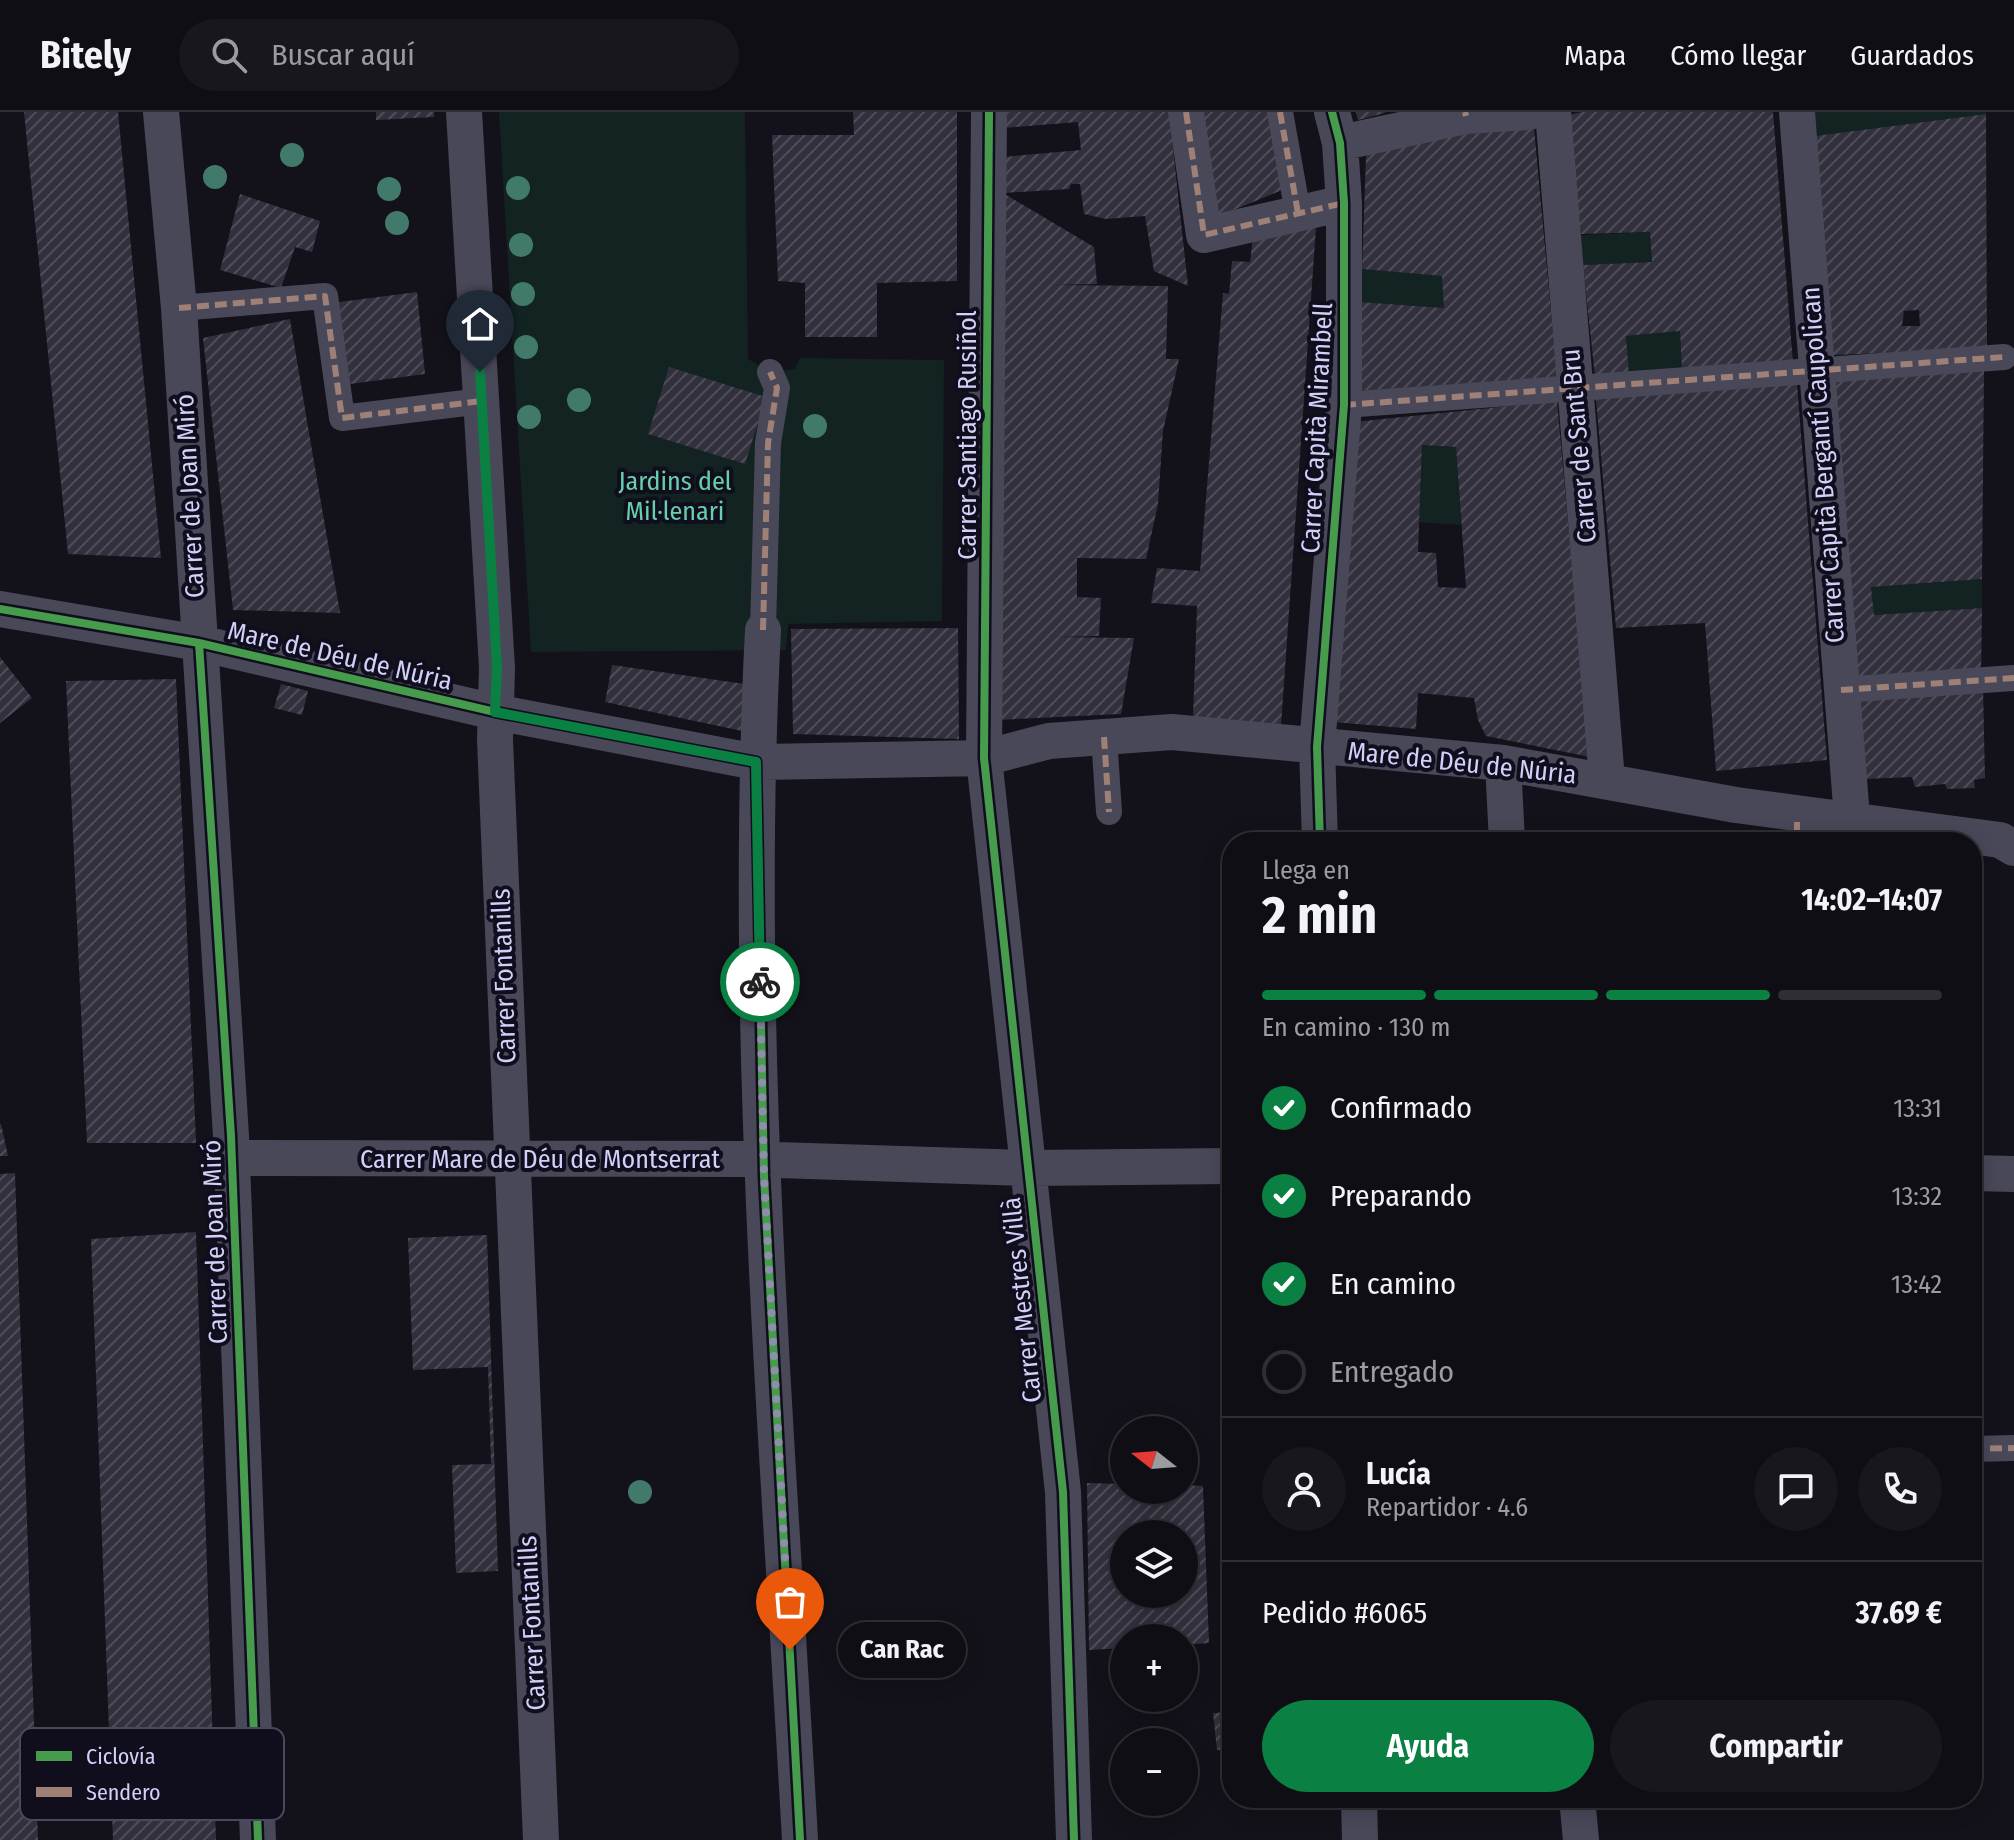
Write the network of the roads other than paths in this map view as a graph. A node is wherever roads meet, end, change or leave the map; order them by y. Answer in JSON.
{"nodes":[{"id":1,"x":161,"y":112,"type":"edge"},
{"id":2,"x":464,"y":112,"type":"edge"},
{"id":3,"x":989,"y":112,"type":"edge"},
{"id":4,"x":1186,"y":112,"type":"edge"},
{"id":5,"x":1280,"y":112,"type":"edge"},
{"id":6,"x":1529,"y":112,"type":"edge"},
{"id":7,"x":1553,"y":112,"type":"edge"},
{"id":8,"x":1797,"y":112,"type":"edge"},
{"id":9,"x":1466,"y":114,"type":"edge"},
{"id":10,"x":1336,"y":127,"type":"edge"},
{"id":11,"x":1344,"y":203,"type":"junction"},
{"id":12,"x":1298,"y":213,"type":"junction"},
{"id":13,"x":179,"y":308,"type":"junction"},
{"id":14,"x":2004,"y":357,"type":"dead end"},
{"id":15,"x":770,"y":372,"type":"dead end"},
{"id":16,"x":1815,"y":373,"type":"junction"},
{"id":17,"x":1574,"y":389,"type":"junction"},
{"id":18,"x":482,"y":401,"type":"junction"},
{"id":19,"x":1344,"y":405,"type":"junction"},
{"id":20,"x":0,"y":609,"type":"edge"},
{"id":21,"x":763,"y":630,"type":"joint"},
{"id":22,"x":199,"y":643,"type":"junction"},
{"id":23,"x":2014,"y":678,"type":"edge"},
{"id":24,"x":1841,"y":690,"type":"junction"},
{"id":25,"x":495,"y":712,"type":"junction"},
{"id":26,"x":1104,"y":737,"type":"junction"},
{"id":27,"x":1317,"y":747,"type":"junction"},
{"id":28,"x":984,"y":758,"type":"junction"},
{"id":29,"x":756,"y":762,"type":"junction"},
{"id":30,"x":1503,"y":763,"type":"junction"},
{"id":31,"x":1607,"y":780,"type":"junction"},
{"id":32,"x":1109,"y":812,"type":"dead end"},
{"id":33,"x":1852,"y":818,"type":"junction"},
{"id":34,"x":1320,"y":832,"type":"edge"},
{"id":35,"x":1506,"y":832,"type":"edge"},
{"id":36,"x":1946,"y":832,"type":"edge"},
{"id":37,"x":1982,"y":837,"type":"edge"},
{"id":38,"x":2014,"y":848,"type":"edge"},
{"id":39,"x":232,"y":1158,"type":"junction"},
{"id":40,"x":511,"y":1160,"type":"junction"},
{"id":41,"x":763,"y":1160,"type":"junction"},
{"id":42,"x":1222,"y":1166,"type":"edge"},
{"id":43,"x":1028,"y":1168,"type":"junction"},
{"id":44,"x":1982,"y":1173,"type":"edge"},
{"id":45,"x":2014,"y":1174,"type":"edge"},
{"id":46,"x":2014,"y":1448,"type":"edge"},
{"id":47,"x":1982,"y":1449,"type":"edge"},
{"id":48,"x":254,"y":1728,"type":"edge"},
{"id":49,"x":1359,"y":1808,"type":"edge"},
{"id":50,"x":1578,"y":1808,"type":"edge"},
{"id":51,"x":257,"y":1820,"type":"edge"},
{"id":52,"x":258,"y":1840,"type":"edge"},
{"id":53,"x":541,"y":1840,"type":"edge"},
{"id":54,"x":800,"y":1840,"type":"edge"},
{"id":55,"x":1074,"y":1840,"type":"edge"},
{"id":56,"x":1360,"y":1840,"type":"edge"},
{"id":57,"x":1581,"y":1840,"type":"edge"}],
"edges":[{"from":1,"to":13,"type":"street","name":"Carrer de Joan Miró"},
{"from":2,"to":18,"type":"street","name":"Carrer Fontanills"},
{"from":3,"to":28,"type":"street","name":"Carrer Santiago Rusiñol"},
{"from":4,"to":12,"type":"street"},
{"from":5,"to":12,"type":"street"},
{"from":6,"to":9,"type":"street"},
{"from":7,"to":17,"type":"street","name":"Carrer de Sant Bru"},
{"from":8,"to":16,"type":"street","name":"Carrer Capità Bergantí Caupolican"},
{"from":9,"to":10,"type":"street"},
{"from":10,"to":11,"type":"street","name":"Carrer Capità Mirambell"},
{"from":11,"to":12,"type":"street"},
{"from":11,"to":19,"type":"street","name":"Carrer Capità Mirambell"},
{"from":13,"to":18,"type":"street"},
{"from":13,"to":22,"type":"street","name":"Carrer de Joan Miró"},
{"from":14,"to":16,"type":"street"},
{"from":15,"to":21,"type":"street"},
{"from":16,"to":17,"type":"street"},
{"from":16,"to":24,"type":"street","name":"Carrer Capità Bergantí Caupolican"},
{"from":17,"to":19,"type":"street"},
{"from":17,"to":31,"type":"street","name":"Carrer de Sant Bru"},
{"from":18,"to":25,"type":"street","name":"Carrer Fontanills"},
{"from":19,"to":27,"type":"street","name":"Carrer Capità Mirambell"},
{"from":20,"to":22,"type":"street","name":"Mare de Déu de Núria"},
{"from":21,"to":29,"type":"street"},
{"from":22,"to":25,"type":"street","name":"Mare de Déu de Núria"},
{"from":22,"to":39,"type":"street","name":"Carrer de Joan Miró"},
{"from":23,"to":24,"type":"street"},
{"from":24,"to":33,"type":"street","name":"Carrer Capità Bergantí Caupolican"},
{"from":25,"to":29,"type":"street","name":"Mare de Déu de Núria"},
{"from":25,"to":40,"type":"street","name":"Carrer Fontanills"},
{"from":26,"to":27,"type":"street","name":"Mare de Déu de Núria"},
{"from":26,"to":28,"type":"street","name":"Mare de Déu de Núria"},
{"from":26,"to":32,"type":"street"},
{"from":27,"to":30,"type":"street","name":"Mare de Déu de Núria"},
{"from":27,"to":34,"type":"street","name":"Carrer Capità Mirambell"},
{"from":28,"to":29,"type":"street","name":"Mare de Déu de Núria"},
{"from":28,"to":43,"type":"street","name":"Carrer Mestres Villà"},
{"from":29,"to":41,"type":"street"},
{"from":30,"to":31,"type":"street","name":"Mare de Déu de Núria"},
{"from":30,"to":35,"type":"street"},
{"from":31,"to":33,"type":"street","name":"Mare de Déu de Núria"},
{"from":33,"to":36,"type":"street","name":"Mare de Déu de Núria"},
{"from":37,"to":38,"type":"street","name":"Mare de Déu de Núria"},
{"from":39,"to":40,"type":"street","name":"Carrer Mare de Déu de Montserrat"},
{"from":39,"to":48,"type":"street","name":"Carrer de Joan Miró"},
{"from":40,"to":41,"type":"street","name":"Carrer Mare de Déu de Montserrat"},
{"from":40,"to":53,"type":"street","name":"Carrer Fontanills"},
{"from":41,"to":43,"type":"street","name":"Carrer Mare de Déu de Montserrat"},
{"from":41,"to":54,"type":"street"},
{"from":42,"to":43,"type":"street","name":"Carrer Mare de Déu de Montserrat"},
{"from":43,"to":55,"type":"street","name":"Carrer Mestres Villà"},
{"from":44,"to":45,"type":"street"},
{"from":46,"to":47,"type":"street"},
{"from":49,"to":56,"type":"street"},
{"from":50,"to":57,"type":"street"},
{"from":51,"to":52,"type":"street","name":"Carrer de Joan Miró"}]}
